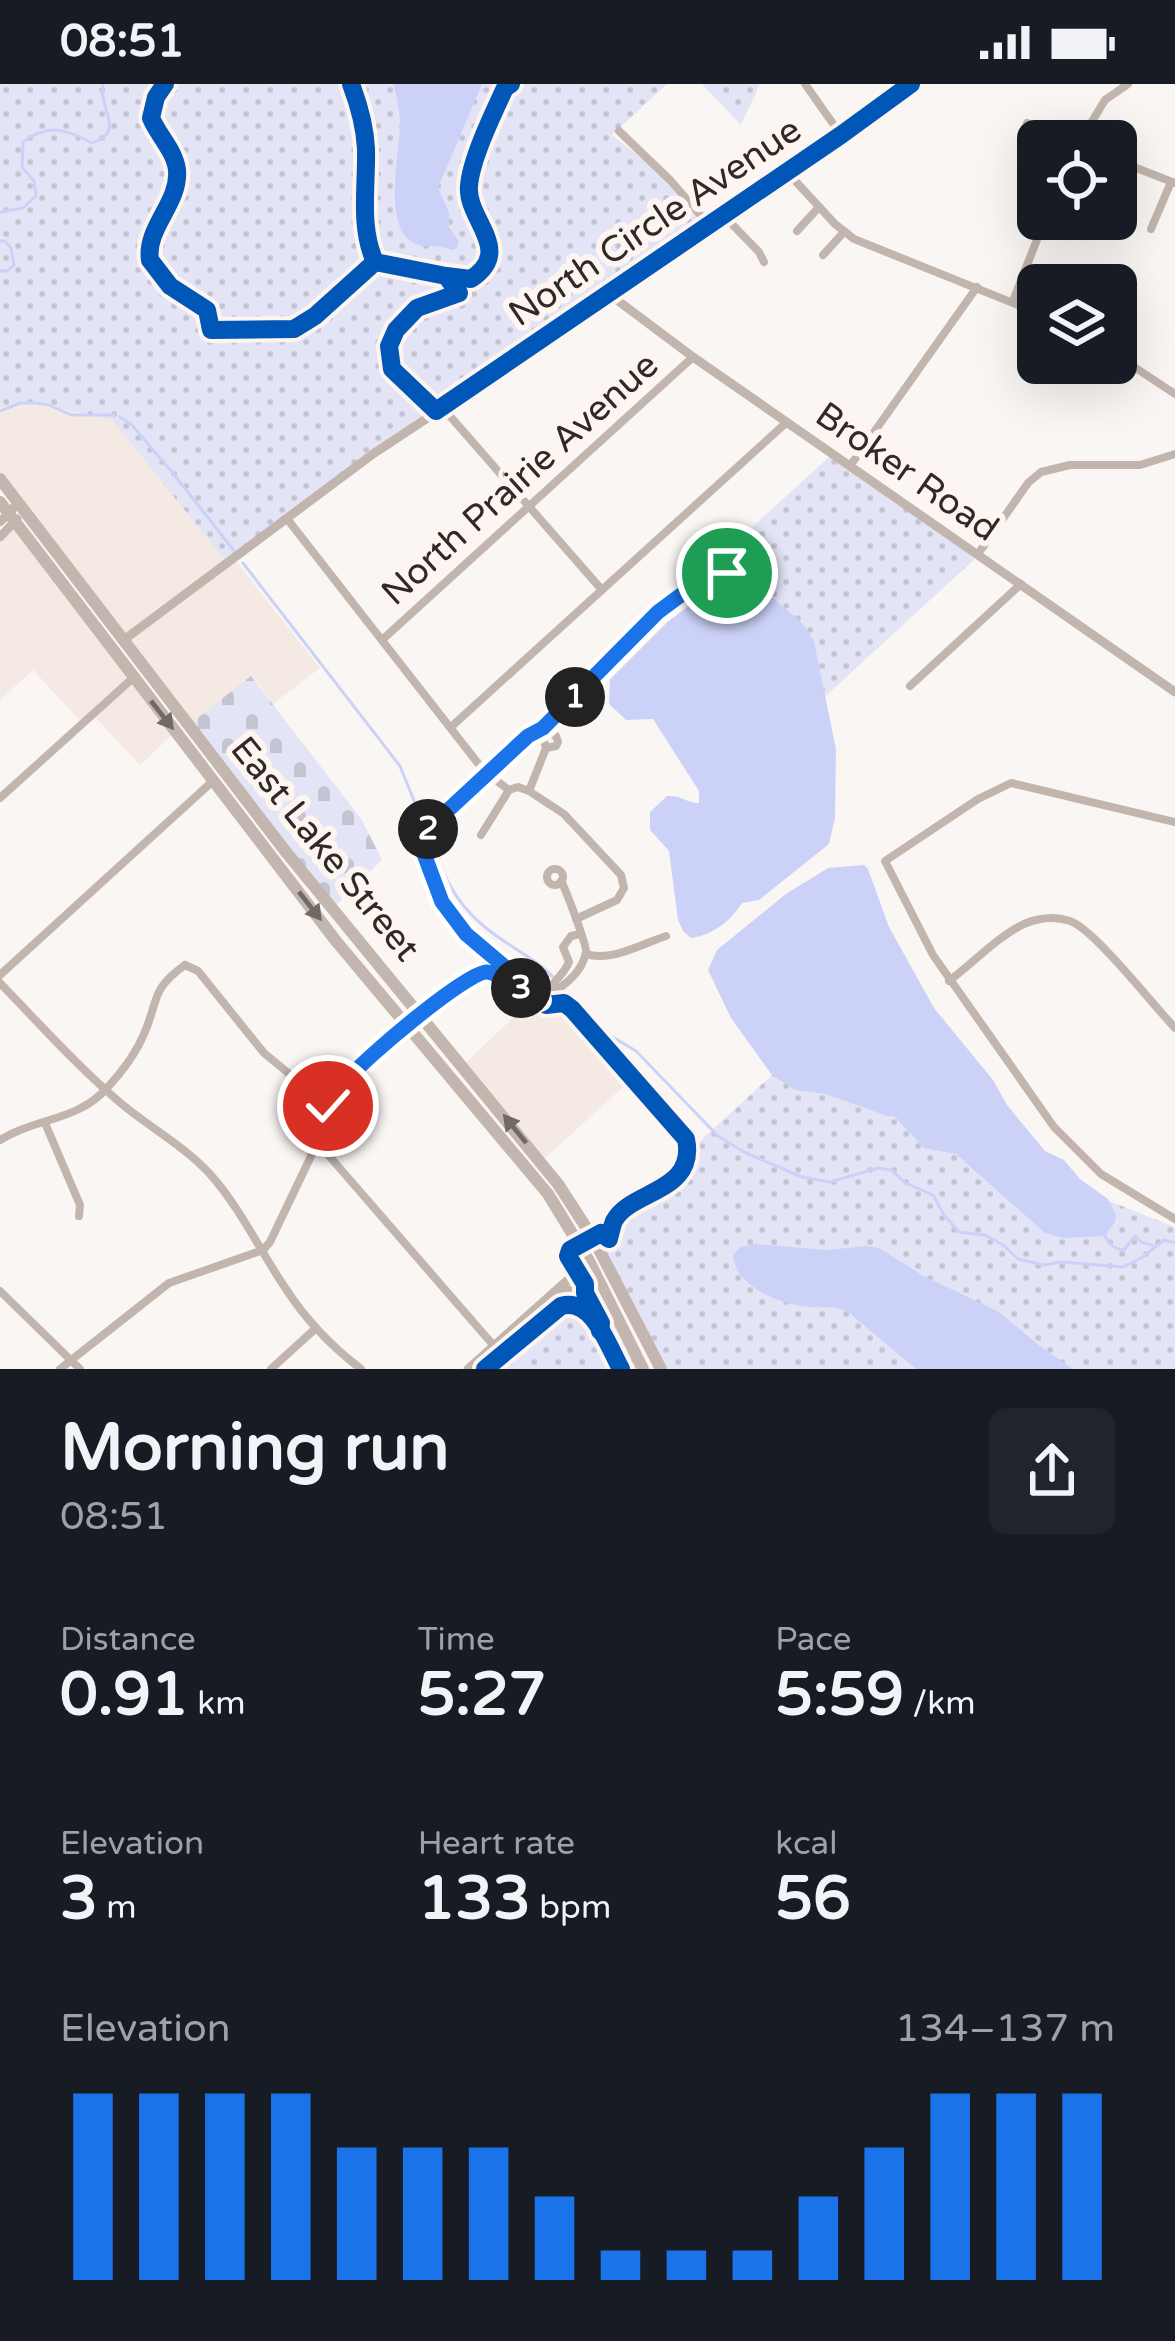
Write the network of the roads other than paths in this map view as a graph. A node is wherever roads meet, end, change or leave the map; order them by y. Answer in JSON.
{"nodes":[{"id":1,"x":805,"y":84,"type":"edge"},
{"id":2,"x":911,"y":84,"type":"edge"},
{"id":3,"x":1128,"y":84,"type":"edge"},
{"id":4,"x":1093,"y":120,"type":"edge"},
{"id":5,"x":620,"y":131,"type":"dead end"},
{"id":6,"x":841,"y":136,"type":"junction"},
{"id":7,"x":1137,"y":168,"type":"edge"},
{"id":8,"x":787,"y":172,"type":"junction"},
{"id":9,"x":1173,"y":183,"type":"edge"},
{"id":10,"x":819,"y":208,"type":"junction"},
{"id":11,"x":724,"y":216,"type":"junction"},
{"id":12,"x":709,"y":225,"type":"junction"},
{"id":13,"x":1151,"y":229,"type":"dead end"},
{"id":14,"x":797,"y":231,"type":"dead end"},
{"id":15,"x":844,"y":232,"type":"junction"},
{"id":16,"x":1037,"y":240,"type":"edge"},
{"id":17,"x":823,"y":255,"type":"dead end"},
{"id":18,"x":764,"y":262,"type":"dead end"},
{"id":19,"x":976,"y":287,"type":"junction"},
{"id":20,"x":609,"y":294,"type":"junction"},
{"id":21,"x":1012,"y":302,"type":"junction"},
{"id":22,"x":1017,"y":304,"type":"edge"},
{"id":23,"x":693,"y":357,"type":"junction"},
{"id":24,"x":1137,"y":369,"type":"edge"},
{"id":25,"x":1175,"y":394,"type":"edge"},
{"id":26,"x":439,"y":410,"type":"junction"},
{"id":27,"x":788,"y":422,"type":"junction"},
{"id":28,"x":1175,"y":454,"type":"edge"},
{"id":29,"x":850,"y":466,"type":"junction"},
{"id":30,"x":0,"y":479,"type":"edge"},
{"id":31,"x":528,"y":508,"type":"junction"},
{"id":32,"x":11,"y":512,"type":"edge"},
{"id":33,"x":288,"y":520,"type":"junction"},
{"id":34,"x":0,"y":537,"type":"edge"},
{"id":35,"x":978,"y":554,"type":"junction"},
{"id":36,"x":1021,"y":584,"type":"junction"},
{"id":37,"x":602,"y":590,"type":"junction"},
{"id":38,"x":125,"y":640,"type":"junction"},
{"id":39,"x":382,"y":640,"type":"junction"},
{"id":40,"x":112,"y":649,"type":"junction"},
{"id":41,"x":133,"y":678,"type":"junction"},
{"id":42,"x":910,"y":686,"type":"dead end"},
{"id":43,"x":1175,"y":691,"type":"edge"},
{"id":44,"x":451,"y":727,"type":"junction"},
{"id":45,"x":546,"y":748,"type":"dead end"},
{"id":46,"x":484,"y":771,"type":"dead end"},
{"id":47,"x":218,"y":776,"type":"junction"},
{"id":48,"x":493,"y":778,"type":"dead end"},
{"id":49,"x":509,"y":790,"type":"junction"},
{"id":50,"x":530,"y":791,"type":"junction"},
{"id":51,"x":0,"y":798,"type":"edge"},
{"id":52,"x":1175,"y":822,"type":"edge"},
{"id":53,"x":481,"y":835,"type":"dead end"},
{"id":54,"x":561,"y":880,"type":"dead end"},
{"id":55,"x":577,"y":920,"type":"junction"},
{"id":56,"x":580,"y":934,"type":"junction"},
{"id":57,"x":666,"y":936,"type":"dead end"},
{"id":58,"x":586,"y":954,"type":"junction"},
{"id":59,"x":0,"y":979,"type":"edge"},
{"id":60,"x":950,"y":981,"type":"junction"},
{"id":61,"x":559,"y":983,"type":"junction"},
{"id":62,"x":420,"y":1015,"type":"junction"},
{"id":63,"x":408,"y":1025,"type":"junction"},
{"id":64,"x":1175,"y":1028,"type":"edge"},
{"id":65,"x":106,"y":1090,"type":"junction"},
{"id":66,"x":333,"y":1110,"type":"junction"},
{"id":67,"x":45,"y":1123,"type":"junction"},
{"id":68,"x":0,"y":1140,"type":"edge"},
{"id":69,"x":317,"y":1142,"type":"junction"},
{"id":70,"x":79,"y":1216,"type":"dead end"},
{"id":71,"x":1175,"y":1219,"type":"edge"},
{"id":72,"x":263,"y":1250,"type":"junction"},
{"id":73,"x":596,"y":1259,"type":"junction"},
{"id":74,"x":0,"y":1291,"type":"edge"},
{"id":75,"x":547,"y":1301,"type":"junction"},
{"id":76,"x":610,"y":1304,"type":"junction"},
{"id":77,"x":316,"y":1329,"type":"junction"},
{"id":78,"x":494,"y":1346,"type":"junction"},
{"id":79,"x":70,"y":1359,"type":"junction"},
{"id":80,"x":60,"y":1369,"type":"edge"},
{"id":81,"x":80,"y":1369,"type":"edge"},
{"id":82,"x":271,"y":1369,"type":"edge"},
{"id":83,"x":361,"y":1369,"type":"edge"},
{"id":84,"x":468,"y":1369,"type":"edge"},
{"id":85,"x":643,"y":1369,"type":"edge"},
{"id":86,"x":661,"y":1369,"type":"edge"}],
"edges":[{"from":1,"to":6,"type":"street"},
{"from":2,"to":6,"type":"street","name":"North Circle Avenue"},
{"from":3,"to":4,"type":"street"},
{"from":5,"to":12,"type":"street"},
{"from":6,"to":8,"type":"street","name":"North Circle Avenue"},
{"from":7,"to":9,"type":"street"},
{"from":8,"to":10,"type":"street"},
{"from":8,"to":11,"type":"street","name":"North Circle Avenue"},
{"from":9,"to":13,"type":"street"},
{"from":10,"to":14,"type":"street"},
{"from":10,"to":15,"type":"street"},
{"from":11,"to":12,"type":"street","name":"North Circle Avenue"},
{"from":11,"to":18,"type":"street"},
{"from":12,"to":20,"type":"street","name":"North Circle Avenue"},
{"from":15,"to":17,"type":"street"},
{"from":15,"to":19,"type":"street"},
{"from":16,"to":21,"type":"street"},
{"from":19,"to":21,"type":"street"},
{"from":19,"to":29,"type":"street"},
{"from":20,"to":23,"type":"street","name":"Broker Road"},
{"from":20,"to":26,"type":"street","name":"North Circle Avenue"},
{"from":21,"to":22,"type":"street"},
{"from":23,"to":27,"type":"street","name":"Broker Road"},
{"from":23,"to":31,"type":"street","name":"North Prairie Avenue"},
{"from":24,"to":25,"type":"street"},
{"from":26,"to":31,"type":"street"},
{"from":26,"to":33,"type":"street","name":"North Circle Avenue"},
{"from":27,"to":29,"type":"street","name":"Broker Road"},
{"from":27,"to":37,"type":"street"},
{"from":28,"to":35,"type":"street"},
{"from":29,"to":35,"type":"street","name":"Broker Road"},
{"from":30,"to":32,"type":"main road","name":"East Lake Street"},
{"from":31,"to":37,"type":"street"},
{"from":31,"to":39,"type":"street","name":"North Prairie Avenue"},
{"from":32,"to":34,"type":"street"},
{"from":32,"to":38,"type":"main road","name":"East Lake Street"},
{"from":32,"to":40,"type":"main road","name":"East Lake Street"},
{"from":33,"to":38,"type":"street","name":"North Circle Avenue"},
{"from":33,"to":39,"type":"street"},
{"from":35,"to":36,"type":"street","name":"Broker Road"},
{"from":36,"to":42,"type":"street"},
{"from":36,"to":43,"type":"street","name":"Broker Road"},
{"from":37,"to":44,"type":"street"},
{"from":38,"to":40,"type":"street","name":"North Circle Avenue"},
{"from":38,"to":47,"type":"main road","name":"East Lake Street"},
{"from":39,"to":44,"type":"street"},
{"from":40,"to":41,"type":"main road","name":"East Lake Street"},
{"from":41,"to":47,"type":"main road","name":"East Lake Street","one_way":true},
{"from":41,"to":51,"type":"street"},
{"from":44,"to":46,"type":"street"},
{"from":45,"to":50,"type":"street"},
{"from":47,"to":59,"type":"street"},
{"from":47,"to":62,"type":"main road","name":"East Lake Street"},
{"from":47,"to":63,"type":"main road","name":"East Lake Street","one_way":true},
{"from":48,"to":49,"type":"street"},
{"from":49,"to":50,"type":"street"},
{"from":49,"to":53,"type":"street"},
{"from":50,"to":55,"type":"street"},
{"from":52,"to":60,"type":"street"},
{"from":54,"to":55,"type":"street"},
{"from":55,"to":56,"type":"street"},
{"from":56,"to":58,"type":"street"},
{"from":56,"to":61,"type":"street"},
{"from":57,"to":58,"type":"street"},
{"from":58,"to":61,"type":"street"},
{"from":59,"to":65,"type":"street"},
{"from":60,"to":64,"type":"street"},
{"from":60,"to":71,"type":"street"},
{"from":61,"to":62,"type":"street"},
{"from":62,"to":63,"type":"street"},
{"from":73,"to":62,"type":"main road","name":"East Lake Street","one_way":true},
{"from":63,"to":66,"type":"street"},
{"from":63,"to":73,"type":"main road","name":"East Lake Street"},
{"from":65,"to":66,"type":"street"},
{"from":65,"to":67,"type":"street"},
{"from":65,"to":72,"type":"street"},
{"from":66,"to":69,"type":"street"},
{"from":67,"to":68,"type":"street"},
{"from":67,"to":70,"type":"street"},
{"from":69,"to":72,"type":"street"},
{"from":69,"to":78,"type":"street"},
{"from":72,"to":77,"type":"street"},
{"from":72,"to":79,"type":"street"},
{"from":73,"to":75,"type":"street"},
{"from":73,"to":76,"type":"main road"},
{"from":73,"to":86,"type":"main road"},
{"from":74,"to":79,"type":"street"},
{"from":75,"to":76,"type":"street"},
{"from":75,"to":78,"type":"street"},
{"from":76,"to":85,"type":"main road"},
{"from":77,"to":82,"type":"street"},
{"from":77,"to":83,"type":"street"},
{"from":78,"to":84,"type":"street"},
{"from":79,"to":80,"type":"street"},
{"from":79,"to":81,"type":"street"}]}
